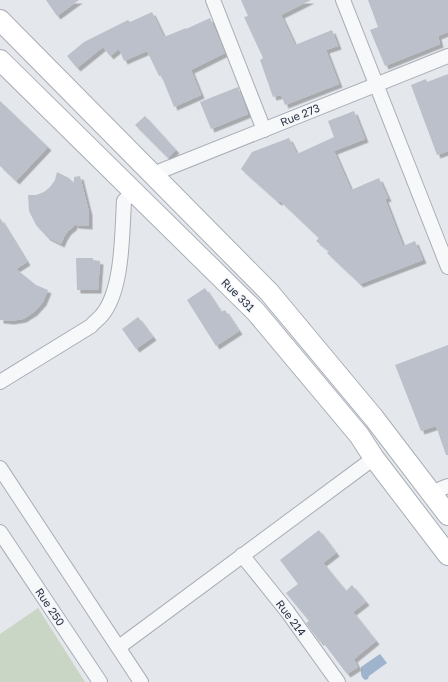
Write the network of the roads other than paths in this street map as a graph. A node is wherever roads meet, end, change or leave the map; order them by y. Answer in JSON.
{"nodes":[{"id":1,"x":213,"y":0,"type":"edge"},
{"id":2,"x":343,"y":0,"type":"edge"},
{"id":3,"x":0,"y":20,"type":"edge"},
{"id":4,"x":448,"y":56,"type":"edge"},
{"id":5,"x":0,"y":60,"type":"edge"},
{"id":6,"x":376,"y":85,"type":"junction"},
{"id":7,"x":264,"y":130,"type":"junction"},
{"id":8,"x":153,"y":174,"type":"junction"},
{"id":9,"x":134,"y":192,"type":"junction"},
{"id":10,"x":448,"y":267,"type":"edge"},
{"id":11,"x":0,"y":382,"type":"edge"},
{"id":12,"x":374,"y":458,"type":"junction"},
{"id":13,"x":0,"y":468,"type":"edge"},
{"id":14,"x":440,"y":489,"type":"edge"},
{"id":15,"x":448,"y":514,"type":"edge"},
{"id":16,"x":0,"y":532,"type":"edge"},
{"id":17,"x":242,"y":555,"type":"junction"},
{"id":18,"x":448,"y":555,"type":"edge"},
{"id":19,"x":119,"y":647,"type":"junction"},
{"id":20,"x":100,"y":682,"type":"edge"},
{"id":21,"x":141,"y":682,"type":"edge"},
{"id":22,"x":338,"y":682,"type":"edge"}],
"edges":[{"from":1,"to":7,"type":"street"},
{"from":2,"to":6,"type":"street"},
{"from":3,"to":8,"type":"street"},
{"from":4,"to":6,"type":"street","name":"Rue 273"},
{"from":5,"to":9,"type":"street","name":"Rue 331"},
{"from":6,"to":7,"type":"street","name":"Rue 273"},
{"from":6,"to":10,"type":"street"},
{"from":7,"to":8,"type":"street","name":"Rue 273"},
{"from":8,"to":14,"type":"street"},
{"from":9,"to":11,"type":"street"},
{"from":9,"to":12,"type":"street","name":"Rue 331"},
{"from":12,"to":17,"type":"street"},
{"from":12,"to":18,"type":"street","name":"Rue 331"},
{"from":13,"to":19,"type":"street"},
{"from":14,"to":15,"type":"street"},
{"from":16,"to":20,"type":"street","name":"Rue 250"},
{"from":17,"to":19,"type":"street"},
{"from":17,"to":22,"type":"street","name":"Rue 214"},
{"from":19,"to":21,"type":"street"}]}
